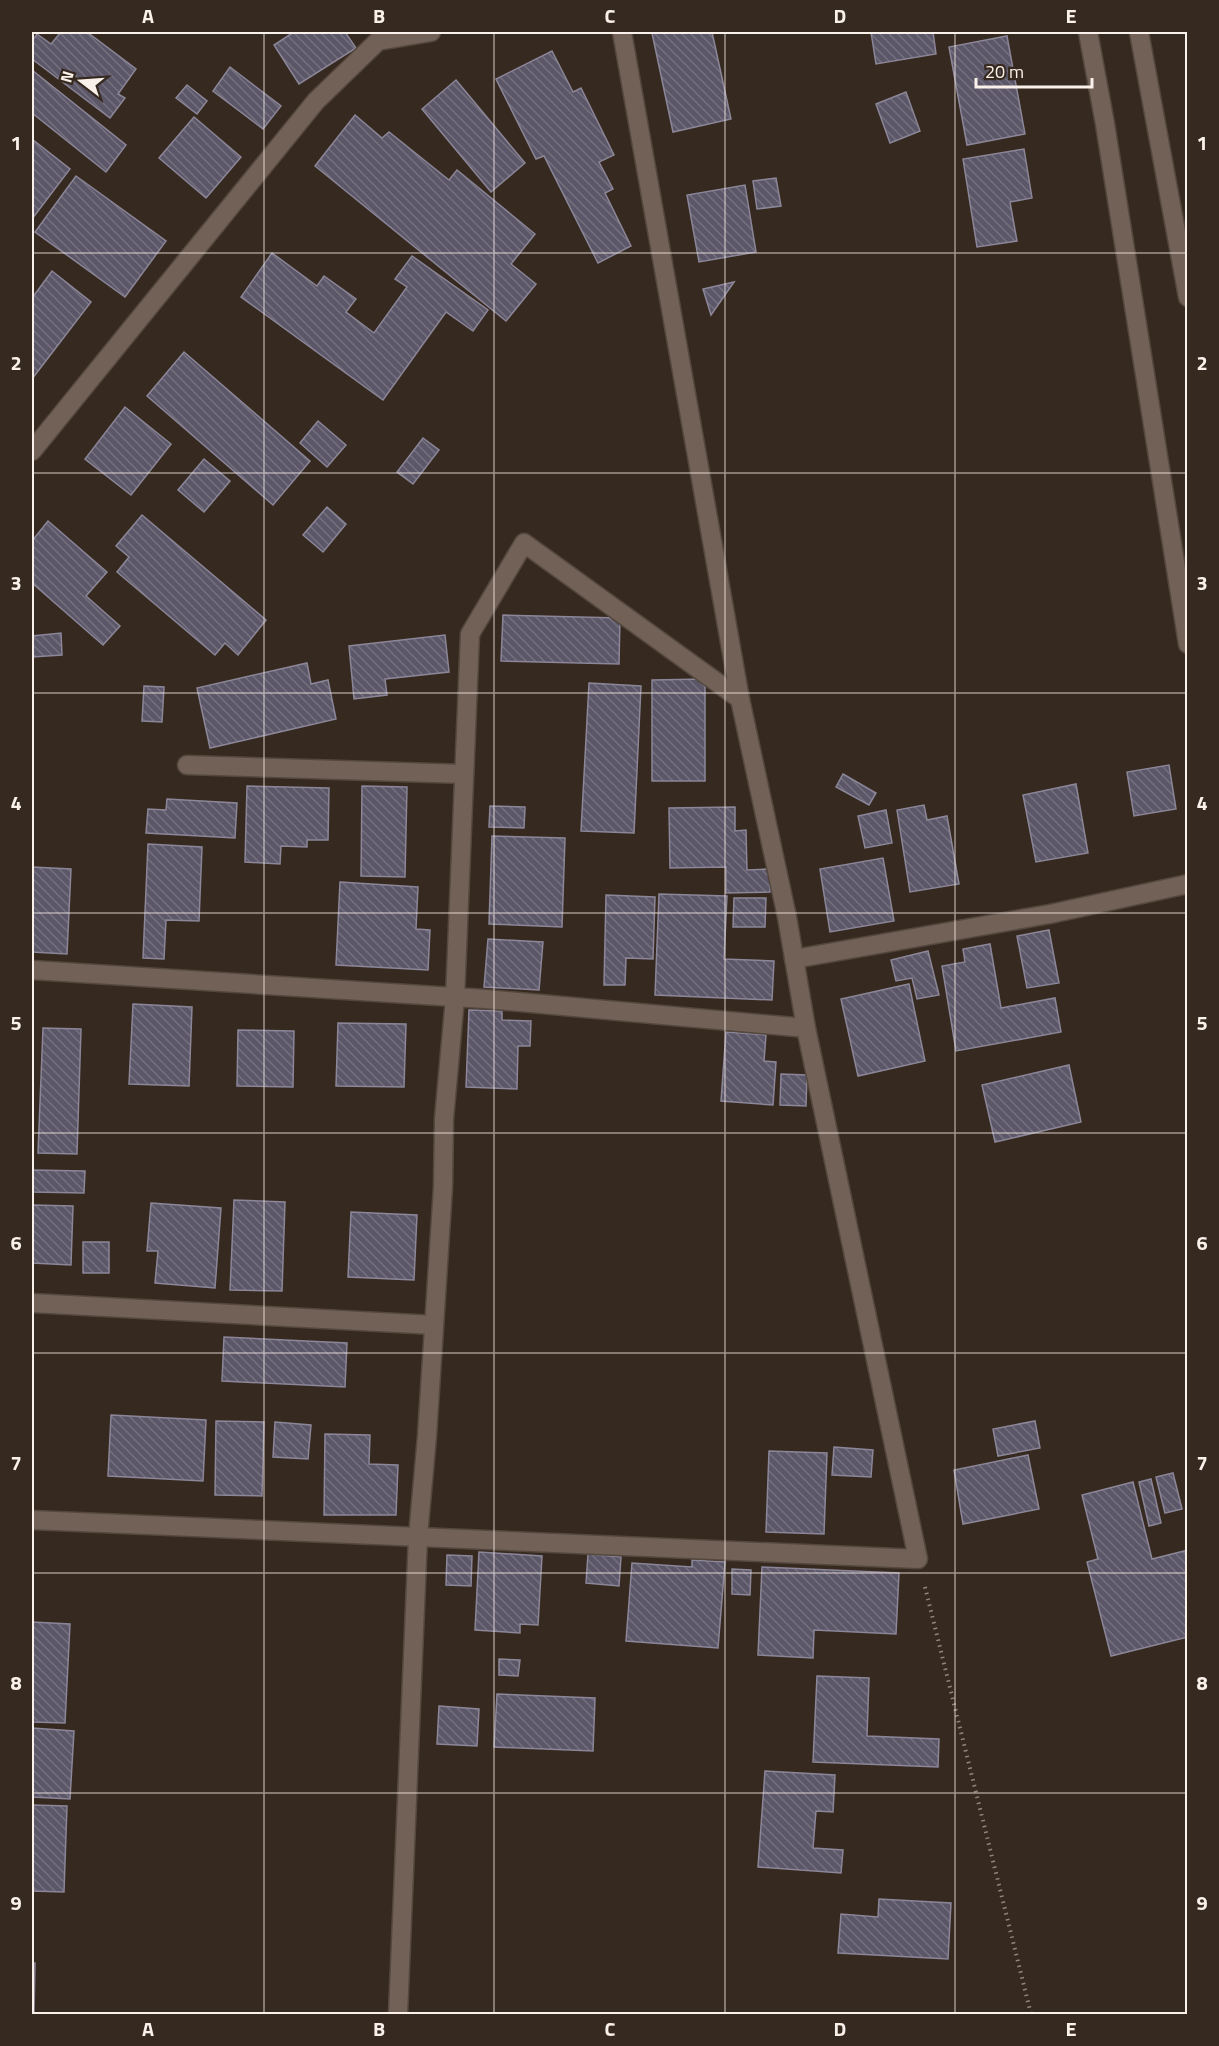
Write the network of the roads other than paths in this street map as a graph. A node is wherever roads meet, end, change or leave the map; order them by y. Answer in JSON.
{"nodes":[{"id":1,"x":431,"y":32,"type":"edge"},
{"id":2,"x":622,"y":32,"type":"edge"},
{"id":3,"x":1088,"y":32,"type":"edge"},
{"id":4,"x":1139,"y":32,"type":"edge"},
{"id":5,"x":1188,"y":297,"type":"edge"},
{"id":6,"x":32,"y":451,"type":"edge"},
{"id":7,"x":1188,"y":644,"type":"edge"},
{"id":8,"x":740,"y":699,"type":"junction"},
{"id":9,"x":187,"y":765,"type":"dead end"},
{"id":10,"x":464,"y":774,"type":"junction"},
{"id":11,"x":1188,"y":884,"type":"edge"},
{"id":12,"x":794,"y":959,"type":"junction"},
{"id":13,"x":32,"y":970,"type":"edge"},
{"id":14,"x":455,"y":998,"type":"junction"},
{"id":15,"x":806,"y":1028,"type":"junction"},
{"id":16,"x":32,"y":1303,"type":"edge"},
{"id":17,"x":434,"y":1325,"type":"junction"},
{"id":18,"x":32,"y":1520,"type":"edge"},
{"id":19,"x":418,"y":1536,"type":"junction"},
{"id":20,"x":398,"y":2014,"type":"edge"}],
"edges":[{"from":1,"to":6,"type":"street"},
{"from":2,"to":8,"type":"street"},
{"from":3,"to":7,"type":"street"},
{"from":4,"to":5,"type":"street"},
{"from":8,"to":10,"type":"street"},
{"from":8,"to":12,"type":"street"},
{"from":9,"to":10,"type":"street"},
{"from":10,"to":14,"type":"street"},
{"from":11,"to":12,"type":"street"},
{"from":12,"to":15,"type":"street"},
{"from":13,"to":14,"type":"street"},
{"from":14,"to":15,"type":"street"},
{"from":14,"to":17,"type":"street"},
{"from":15,"to":19,"type":"street"},
{"from":16,"to":17,"type":"street"},
{"from":17,"to":19,"type":"street"},
{"from":18,"to":19,"type":"street"},
{"from":19,"to":20,"type":"street"}]}
